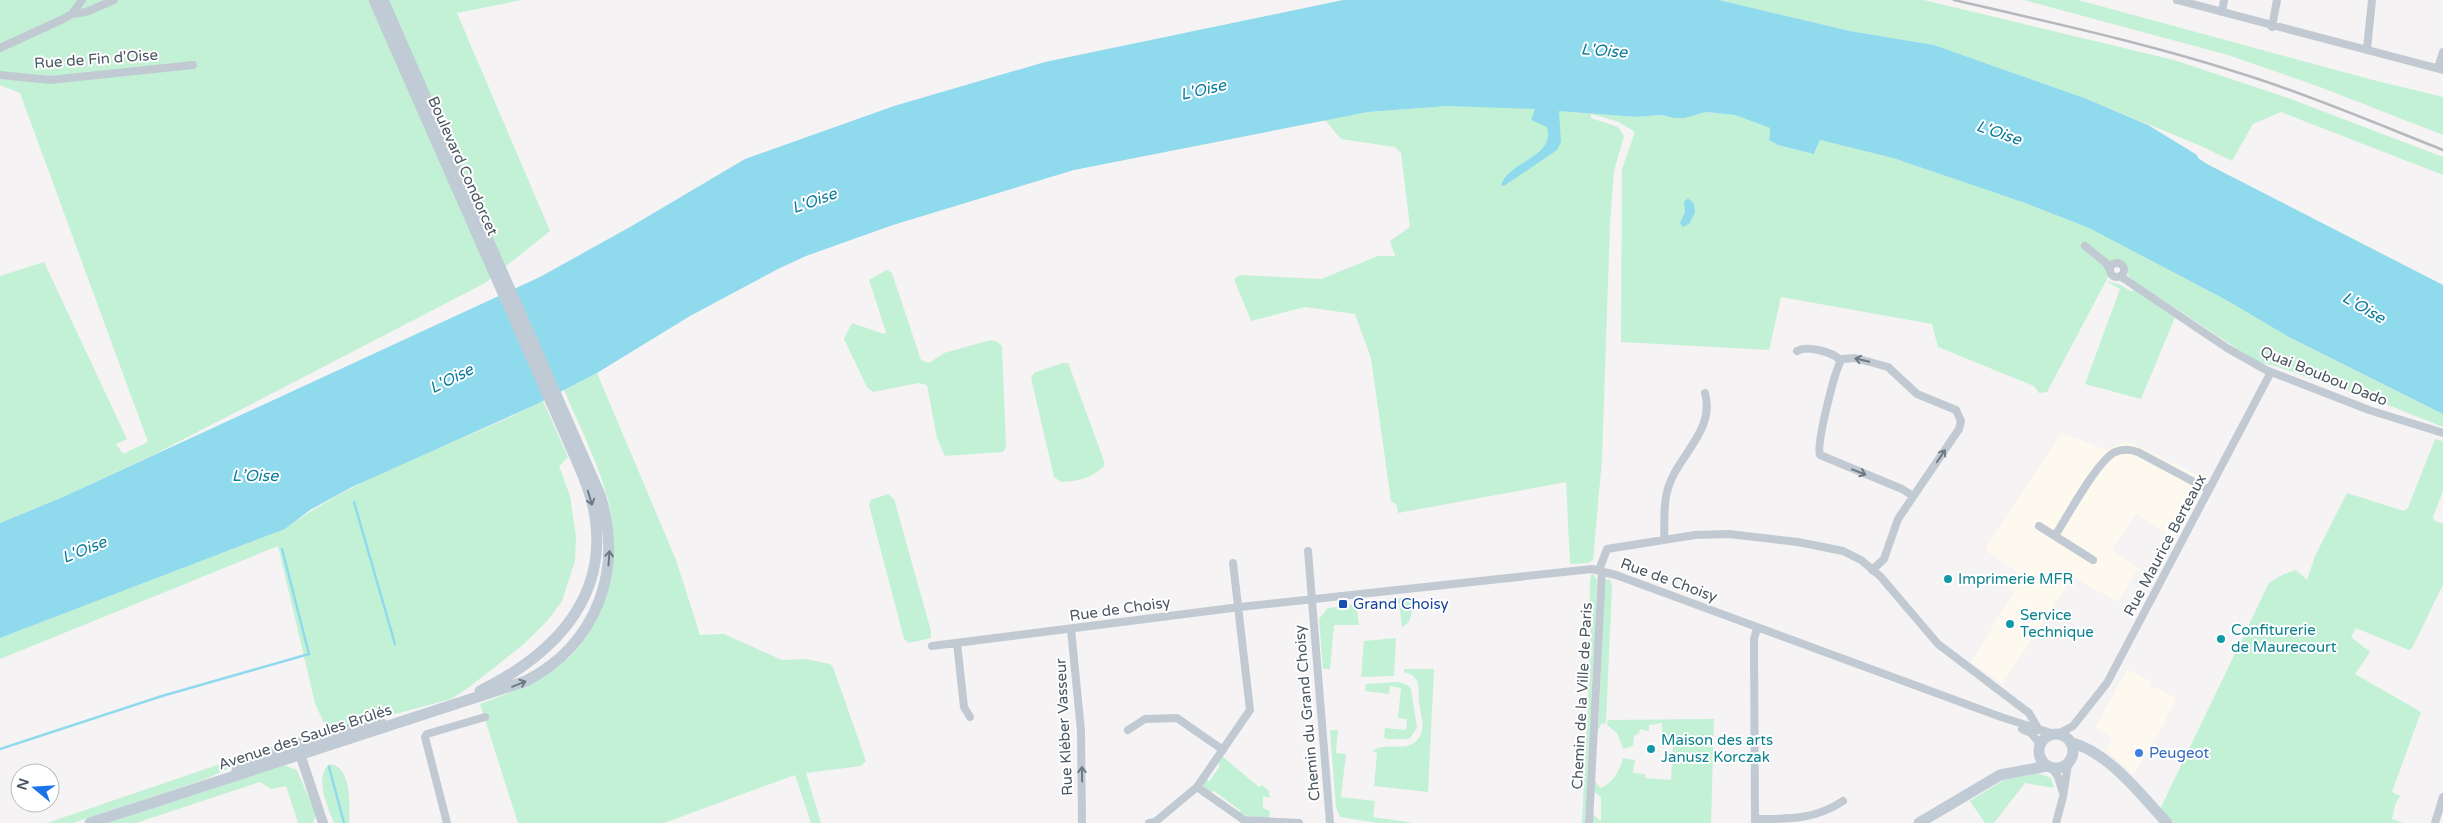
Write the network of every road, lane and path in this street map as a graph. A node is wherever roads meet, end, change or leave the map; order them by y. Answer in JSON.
{"nodes":[{"id":1,"x":82,"y":0,"type":"edge"},
{"id":2,"x":114,"y":0,"type":"edge"},
{"id":3,"x":374,"y":0,"type":"edge"},
{"id":4,"x":383,"y":0,"type":"edge"},
{"id":5,"x":2177,"y":0,"type":"edge"},
{"id":6,"x":2224,"y":0,"type":"edge"},
{"id":7,"x":2277,"y":0,"type":"edge"},
{"id":8,"x":2372,"y":0,"type":"edge"},
{"id":9,"x":2222,"y":12,"type":"junction"},
{"id":10,"x":72,"y":14,"type":"junction"},
{"id":11,"x":388,"y":22,"type":"junction"},
{"id":12,"x":2272,"y":26,"type":"junction"},
{"id":13,"x":0,"y":48,"type":"edge"},
{"id":14,"x":2367,"y":49,"type":"junction"},
{"id":15,"x":2443,"y":52,"type":"edge"},
{"id":16,"x":193,"y":65,"type":"dead end"},
{"id":17,"x":2441,"y":69,"type":"edge"},
{"id":18,"x":0,"y":75,"type":"edge"},
{"id":19,"x":2085,"y":246,"type":"dead end"},
{"id":20,"x":2110,"y":266,"type":"junction"},
{"id":21,"x":2123,"y":276,"type":"junction"},
{"id":22,"x":1797,"y":351,"type":"dead end"},
{"id":23,"x":1840,"y":360,"type":"junction"},
{"id":24,"x":2272,"y":372,"type":"junction"},
{"id":25,"x":1705,"y":393,"type":"dead end"},
{"id":26,"x":2443,"y":433,"type":"edge"},
{"id":27,"x":577,"y":450,"type":"junction"},
{"id":28,"x":2209,"y":490,"type":"junction"},
{"id":29,"x":1913,"y":496,"type":"junction"},
{"id":30,"x":2039,"y":526,"type":"dead end"},
{"id":31,"x":2055,"y":536,"type":"junction"},
{"id":32,"x":1664,"y":539,"type":"junction"},
{"id":33,"x":1308,"y":550,"type":"dead end"},
{"id":34,"x":2093,"y":560,"type":"dead end"},
{"id":35,"x":1233,"y":563,"type":"dead end"},
{"id":36,"x":1600,"y":570,"type":"junction"},
{"id":37,"x":1872,"y":570,"type":"junction"},
{"id":38,"x":1312,"y":600,"type":"junction"},
{"id":39,"x":1240,"y":607,"type":"junction"},
{"id":40,"x":1757,"y":628,"type":"junction"},
{"id":41,"x":1071,"y":629,"type":"junction"},
{"id":42,"x":957,"y":644,"type":"junction"},
{"id":43,"x":932,"y":646,"type":"dead end"},
{"id":44,"x":456,"y":703,"type":"junction"},
{"id":45,"x":2027,"y":712,"type":"junction"},
{"id":46,"x":485,"y":717,"type":"dead end"},
{"id":47,"x":970,"y":717,"type":"dead end"},
{"id":48,"x":2073,"y":726,"type":"junction"},
{"id":49,"x":2027,"y":728,"type":"junction"},
{"id":50,"x":1128,"y":730,"type":"dead end"},
{"id":51,"x":2039,"y":730,"type":"junction"},
{"id":52,"x":2056,"y":734,"type":"junction"},
{"id":53,"x":2070,"y":742,"type":"junction"},
{"id":54,"x":2040,"y":748,"type":"junction"},
{"id":55,"x":1223,"y":750,"type":"junction"},
{"id":56,"x":299,"y":752,"type":"junction"},
{"id":57,"x":2099,"y":756,"type":"junction"},
{"id":58,"x":2070,"y":761,"type":"junction"},
{"id":59,"x":2050,"y":767,"type":"junction"},
{"id":60,"x":2008,"y":772,"type":"junction"},
{"id":61,"x":1197,"y":787,"type":"junction"},
{"id":62,"x":2064,"y":796,"type":"junction"},
{"id":63,"x":2443,"y":797,"type":"edge"},
{"id":64,"x":1843,"y":801,"type":"dead end"},
{"id":65,"x":1755,"y":821,"type":"edge"},
{"id":66,"x":1270,"y":822,"type":"edge"},
{"id":67,"x":90,"y":823,"type":"edge"},
{"id":68,"x":323,"y":823,"type":"edge"},
{"id":69,"x":447,"y":823,"type":"edge"},
{"id":70,"x":1082,"y":823,"type":"edge"},
{"id":71,"x":1149,"y":823,"type":"edge"},
{"id":72,"x":1299,"y":823,"type":"edge"},
{"id":73,"x":1330,"y":823,"type":"edge"},
{"id":74,"x":1589,"y":823,"type":"edge"},
{"id":75,"x":1919,"y":823,"type":"edge"},
{"id":76,"x":2056,"y":823,"type":"edge"},
{"id":77,"x":2167,"y":823,"type":"edge"},
{"id":78,"x":2435,"y":823,"type":"edge"}],
"edges":[{"from":1,"to":10,"type":"street"},
{"from":2,"to":10,"type":"street"},
{"from":3,"to":11,"type":"main road","name":"Boulevard Condorcet"},
{"from":4,"to":11,"type":"main road","name":"Boulevard Condorcet"},
{"from":5,"to":9,"type":"street"},
{"from":6,"to":9,"type":"street"},
{"from":7,"to":12,"type":"street"},
{"from":8,"to":14,"type":"street"},
{"from":9,"to":12,"type":"street"},
{"from":10,"to":13,"type":"street"},
{"from":11,"to":27,"type":"main road","name":"Boulevard Condorcet"},
{"from":12,"to":14,"type":"street"},
{"from":14,"to":17,"type":"street"},
{"from":15,"to":17,"type":"street"},
{"from":16,"to":18,"type":"street","name":"Rue de Fin d'Oise"},
{"from":19,"to":20,"type":"street","name":"Quai Boubou Dado"},
{"from":20,"to":21,"type":"street","name":"Quai Boubou Dado"},
{"from":20,"to":21,"type":"street","name":"Quai Boubou Dado"},
{"from":21,"to":24,"type":"street","name":"Quai Boubou Dado"},
{"from":22,"to":23,"type":"street"},
{"from":23,"to":29,"type":"street","one_way":true},
{"from":29,"to":23,"type":"street","one_way":true},
{"from":24,"to":26,"type":"street","name":"Quai Boubou Dado"},
{"from":24,"to":28,"type":"street","name":"Rue Maurice Berteaux"},
{"from":25,"to":32,"type":"street"},
{"from":27,"to":44,"type":"main road","one_way":true},
{"from":44,"to":27,"type":"main road","one_way":true},
{"from":28,"to":31,"type":"street"},
{"from":28,"to":48,"type":"street","name":"Rue Maurice Berteaux"},
{"from":29,"to":37,"type":"street"},
{"from":30,"to":31,"type":"street"},
{"from":31,"to":34,"type":"street"},
{"from":32,"to":36,"type":"street","name":"Chemin de la Ville de Paris"},
{"from":32,"to":37,"type":"street"},
{"from":33,"to":38,"type":"street"},
{"from":35,"to":39,"type":"street"},
{"from":36,"to":38,"type":"street","name":"Rue de Choisy"},
{"from":36,"to":40,"type":"street","name":"Rue de Choisy"},
{"from":36,"to":74,"type":"street","name":"Chemin de la Ville de Paris"},
{"from":37,"to":45,"type":"street"},
{"from":38,"to":39,"type":"street","name":"Rue de Choisy"},
{"from":38,"to":73,"type":"street","name":"Chemin du Grand Choisy"},
{"from":39,"to":41,"type":"street","name":"Rue de Choisy"},
{"from":39,"to":55,"type":"street"},
{"from":40,"to":49,"type":"street","name":"Rue de Choisy"},
{"from":40,"to":65,"type":"street"},
{"from":41,"to":42,"type":"street","name":"Rue de Choisy"},
{"from":70,"to":41,"type":"street","name":"Rue Kléber Vasseur","one_way":true},
{"from":42,"to":43,"type":"street","name":"Rue de Choisy"},
{"from":42,"to":47,"type":"street"},
{"from":44,"to":56,"type":"main road","name":"Avenue des Saules Brûlés"},
{"from":45,"to":49,"type":"street"},
{"from":45,"to":51,"type":"street"},
{"from":46,"to":69,"type":"street"},
{"from":48,"to":52,"type":"street","name":"Rue Maurice Berteaux"},
{"from":48,"to":53,"type":"street","name":"Rue Maurice Berteaux"},
{"from":49,"to":51,"type":"street","name":"Rue de Choisy"},
{"from":49,"to":54,"type":"street","name":"Rue de Choisy"},
{"from":50,"to":55,"type":"street"},
{"from":51,"to":52,"type":"street","name":"Rue de Choisy"},
{"from":52,"to":53,"type":"main road"},
{"from":52,"to":54,"type":"main road"},
{"from":53,"to":57,"type":"main road"},
{"from":53,"to":58,"type":"main road"},
{"from":54,"to":59,"type":"main road"},
{"from":54,"to":60,"type":"main road"},
{"from":55,"to":61,"type":"street"},
{"from":56,"to":67,"type":"main road","name":"Avenue des Saules Brûlés"},
{"from":56,"to":68,"type":"street"},
{"from":57,"to":58,"type":"main road"},
{"from":57,"to":77,"type":"main road"},
{"from":58,"to":59,"type":"main road"},
{"from":58,"to":62,"type":"street"},
{"from":59,"to":60,"type":"main road"},
{"from":59,"to":62,"type":"street"},
{"from":60,"to":75,"type":"main road"},
{"from":61,"to":66,"type":"street"},
{"from":61,"to":71,"type":"street"},
{"from":62,"to":76,"type":"street"},
{"from":63,"to":78,"type":"street"},
{"from":64,"to":65,"type":"street"},
{"from":66,"to":72,"type":"street"}]}
